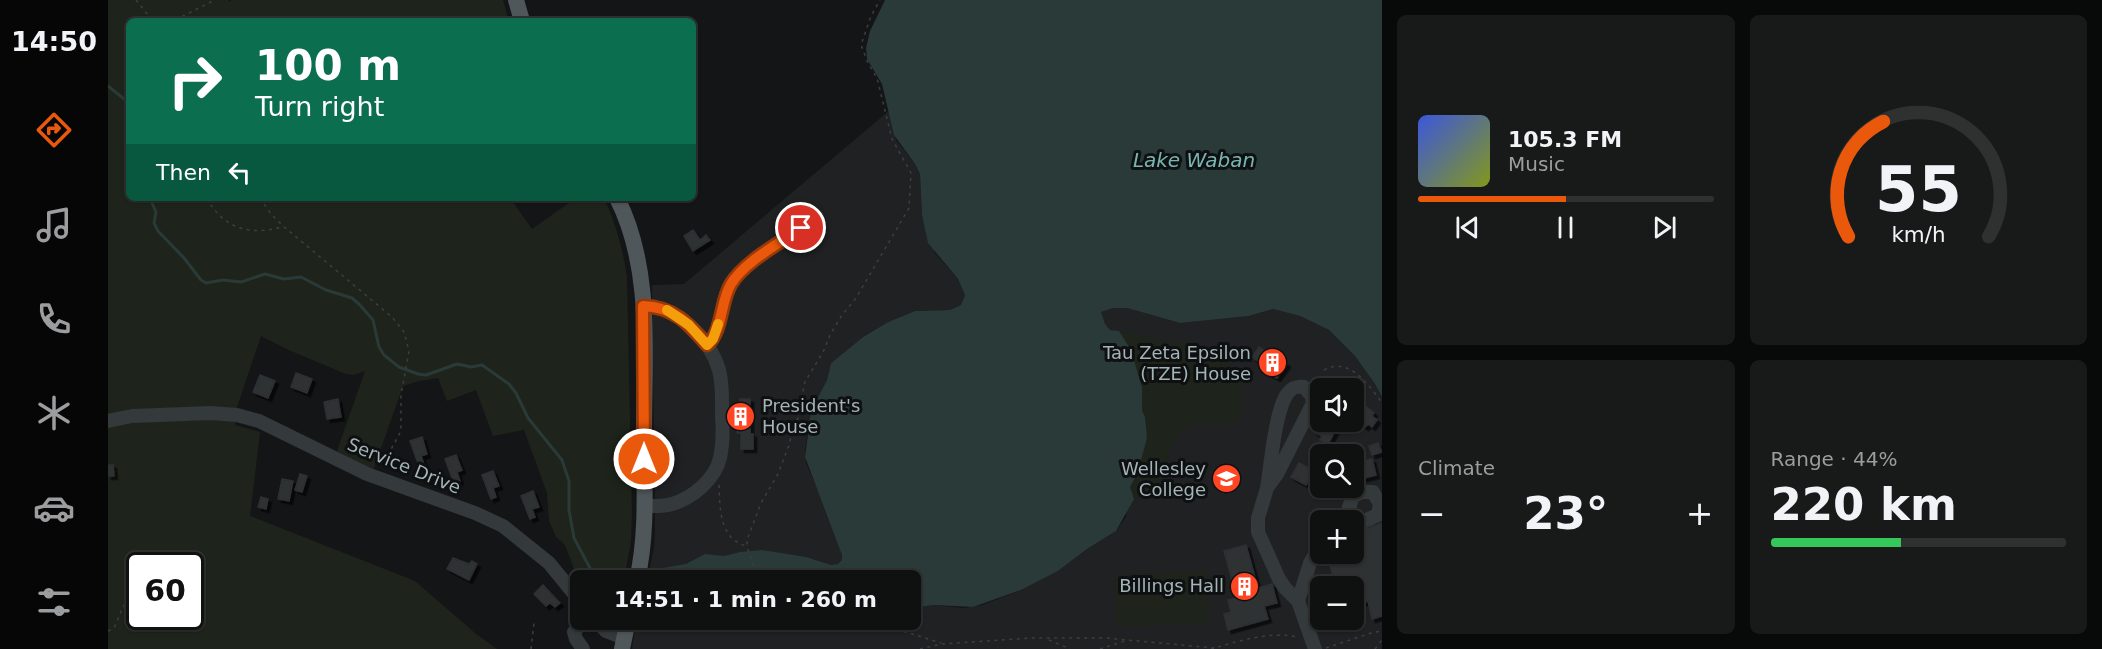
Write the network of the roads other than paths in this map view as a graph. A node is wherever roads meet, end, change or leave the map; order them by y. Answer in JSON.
{"nodes":[{"id":1,"x":516,"y":0,"type":"edge"},
{"id":2,"x":521,"y":18,"type":"edge"},
{"id":3,"x":618,"y":201,"type":"edge"},
{"id":4,"x":817,"y":217,"type":"dead end"},
{"id":5,"x":643,"y":306,"type":"junction"},
{"id":6,"x":707,"y":345,"type":"junction"},
{"id":7,"x":108,"y":421,"type":"edge"},
{"id":8,"x":1267,"y":488,"type":"junction"},
{"id":9,"x":645,"y":506,"type":"junction"},
{"id":10,"x":1310,"y":563,"type":"edge"},
{"id":11,"x":639,"y":570,"type":"edge"},
{"id":12,"x":570,"y":589,"type":"edge"},
{"id":13,"x":1298,"y":602,"type":"junction"},
{"id":14,"x":576,"y":630,"type":"edge"},
{"id":15,"x":605,"y":630,"type":"edge"},
{"id":16,"x":623,"y":644,"type":"edge"},
{"id":17,"x":1314,"y":644,"type":"edge"},
{"id":18,"x":583,"y":649,"type":"edge"}],
"edges":[{"from":1,"to":2,"type":"main road"},
{"from":3,"to":5,"type":"main road"},
{"from":4,"to":6,"type":"street"},
{"from":5,"to":6,"type":"street"},
{"from":5,"to":9,"type":"main road"},
{"from":6,"to":9,"type":"street"},
{"from":7,"to":12,"type":"street","name":"Service Drive"},
{"from":8,"to":8,"type":"street"},
{"from":8,"to":13,"type":"street"},
{"from":9,"to":11,"type":"main road"},
{"from":10,"to":13,"type":"street"},
{"from":13,"to":17,"type":"street"},
{"from":14,"to":18,"type":"street"},
{"from":15,"to":16,"type":"street"}]}
